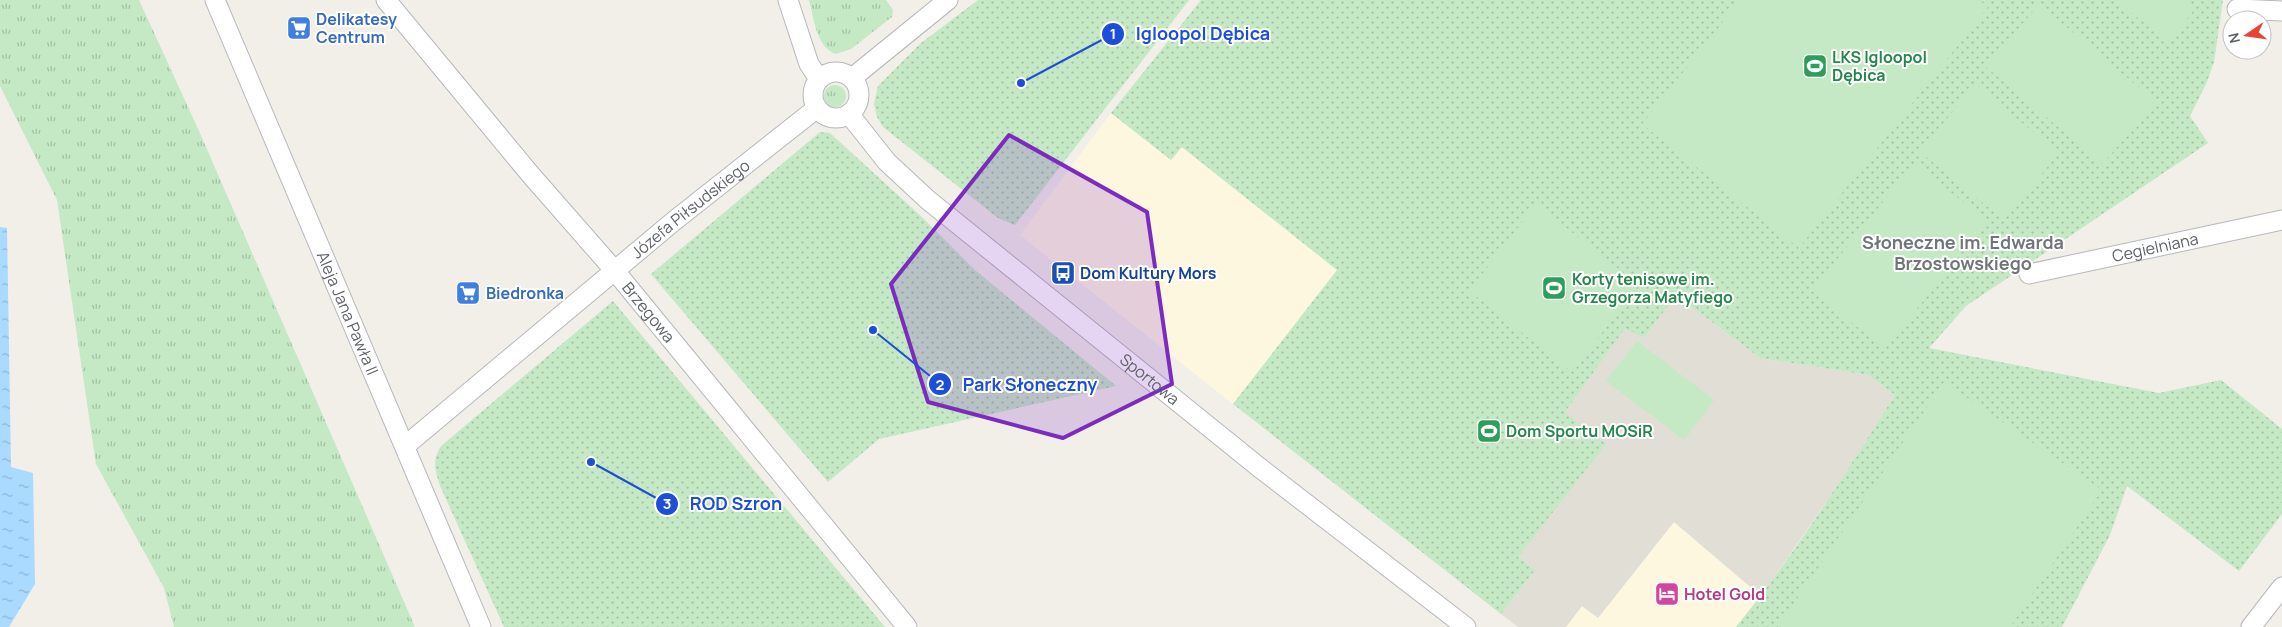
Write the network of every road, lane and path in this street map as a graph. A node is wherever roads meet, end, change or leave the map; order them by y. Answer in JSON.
{"nodes":[{"id":1,"x":215,"y":0,"type":"edge"},
{"id":2,"x":386,"y":0,"type":"edge"},
{"id":3,"x":788,"y":0,"type":"edge"},
{"id":4,"x":948,"y":0,"type":"edge"},
{"id":5,"x":852,"y":78,"type":"junction"},
{"id":6,"x":819,"y":79,"type":"junction"},
{"id":7,"x":817,"y":108,"type":"junction"},
{"id":8,"x":848,"y":114,"type":"junction"},
{"id":9,"x":2282,"y":220,"type":"edge"},
{"id":10,"x":615,"y":271,"type":"junction"},
{"id":11,"x":2029,"y":274,"type":"dead end"},
{"id":12,"x":405,"y":446,"type":"junction"},
{"id":13,"x":2282,"y":587,"type":"edge"},
{"id":14,"x":481,"y":627,"type":"edge"},
{"id":15,"x":907,"y":627,"type":"edge"},
{"id":16,"x":1466,"y":627,"type":"edge"},
{"id":17,"x":2251,"y":627,"type":"edge"}],
"edges":[{"from":1,"to":12,"type":"street","name":"Aleja Jana Pawła II"},
{"from":2,"to":10,"type":"street","name":"Brzegowa"},
{"from":3,"to":6,"type":"street"},
{"from":4,"to":5,"type":"street"},
{"from":5,"to":6,"type":"street"},
{"from":5,"to":8,"type":"street"},
{"from":6,"to":7,"type":"street"},
{"from":7,"to":8,"type":"street"},
{"from":7,"to":10,"type":"street","name":"Józefa Piłsudskiego"},
{"from":8,"to":16,"type":"street","name":"Sportowa"},
{"from":9,"to":11,"type":"street","name":"Cegielniana"},
{"from":10,"to":12,"type":"street","name":"Józefa Piłsudskiego"},
{"from":10,"to":15,"type":"street","name":"Brzegowa"},
{"from":12,"to":14,"type":"street","name":"Aleja Jana Pawła II"},
{"from":13,"to":17,"type":"street"}]}
